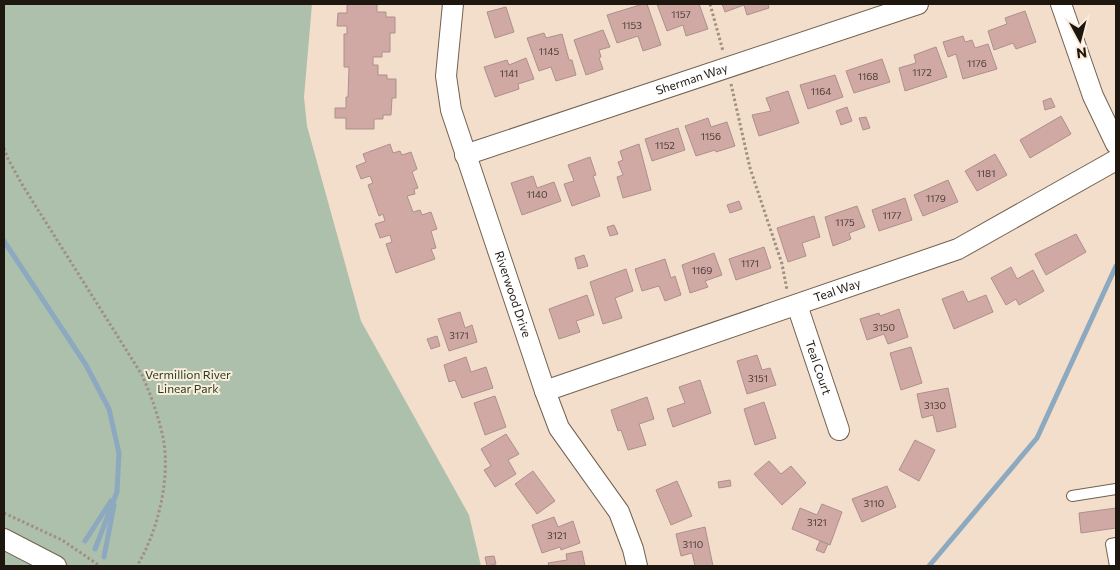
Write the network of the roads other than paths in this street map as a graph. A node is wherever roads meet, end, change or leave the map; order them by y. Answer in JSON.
{"nodes":[{"id":1,"x":453,"y":4,"type":"edge"},
{"id":2,"x":918,"y":4,"type":"edge"},
{"id":3,"x":1061,"y":4,"type":"edge"},
{"id":4,"x":1116,"y":144,"type":"edge"},
{"id":5,"x":465,"y":156,"type":"junction"},
{"id":6,"x":1116,"y":160,"type":"edge"},
{"id":7,"x":797,"y":304,"type":"junction"},
{"id":8,"x":545,"y":391,"type":"junction"},
{"id":9,"x":839,"y":430,"type":"dead end"},
{"id":10,"x":1116,"y":489,"type":"edge"},
{"id":11,"x":1072,"y":496,"type":"dead end"},
{"id":12,"x":4,"y":539,"type":"edge"},
{"id":13,"x":1116,"y":543,"type":"edge"},
{"id":14,"x":56,"y":566,"type":"edge"},
{"id":15,"x":637,"y":566,"type":"edge"},
{"id":16,"x":1114,"y":566,"type":"edge"}],
"edges":[{"from":1,"to":5,"type":"street","name":"Riverwood Drive"},
{"from":2,"to":5,"type":"street","name":"Sherman Way"},
{"from":3,"to":4,"type":"street"},
{"from":5,"to":8,"type":"street","name":"Riverwood Drive"},
{"from":6,"to":7,"type":"street","name":"Teal Way"},
{"from":7,"to":8,"type":"street","name":"Teal Way"},
{"from":7,"to":9,"type":"street","name":"Teal Court"},
{"from":8,"to":15,"type":"street","name":"Riverwood Drive"},
{"from":10,"to":11,"type":"lane"},
{"from":12,"to":14,"type":"street"},
{"from":13,"to":16,"type":"lane"}]}
